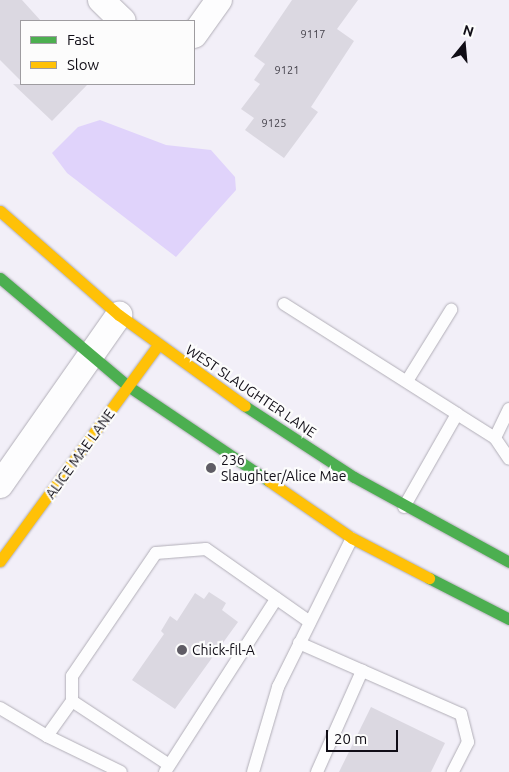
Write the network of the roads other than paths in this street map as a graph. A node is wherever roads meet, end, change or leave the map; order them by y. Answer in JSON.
{"nodes":[{"id":1,"x":101,"y":0,"type":"edge"},
{"id":2,"x":219,"y":0,"type":"edge"},
{"id":3,"x":122,"y":20,"type":"edge"},
{"id":4,"x":195,"y":34,"type":"edge"},
{"id":5,"x":0,"y":211,"type":"edge"},
{"id":6,"x":0,"y":278,"type":"edge"},
{"id":7,"x":284,"y":304,"type":"dead end"},
{"id":8,"x":452,"y":310,"type":"dead end"},
{"id":9,"x":119,"y":316,"type":"junction"},
{"id":10,"x":158,"y":345,"type":"junction"},
{"id":11,"x":90,"y":358,"type":"junction"},
{"id":12,"x":407,"y":381,"type":"junction"},
{"id":13,"x":128,"y":386,"type":"junction"},
{"id":14,"x":509,"y":409,"type":"edge"},
{"id":15,"x":457,"y":414,"type":"junction"},
{"id":16,"x":495,"y":438,"type":"junction"},
{"id":17,"x":509,"y":459,"type":"edge"},
{"id":18,"x":0,"y":485,"type":"edge"},
{"id":19,"x":404,"y":507,"type":"junction"},
{"id":20,"x":352,"y":538,"type":"junction"},
{"id":21,"x":0,"y":562,"type":"edge"},
{"id":22,"x":509,"y":562,"type":"edge"},
{"id":23,"x":276,"y":599,"type":"junction"},
{"id":24,"x":509,"y":619,"type":"edge"},
{"id":25,"x":310,"y":622,"type":"junction"},
{"id":26,"x":299,"y":643,"type":"junction"},
{"id":27,"x":362,"y":671,"type":"junction"},
{"id":28,"x":72,"y":701,"type":"junction"},
{"id":29,"x":0,"y":708,"type":"edge"},
{"id":30,"x":47,"y":736,"type":"junction"},
{"id":31,"x":167,"y":768,"type":"edge"},
{"id":32,"x":121,"y":772,"type":"edge"},
{"id":33,"x":253,"y":772,"type":"edge"},
{"id":34,"x":316,"y":772,"type":"edge"},
{"id":35,"x":453,"y":772,"type":"edge"}],
"edges":[{"from":1,"to":3,"type":"street"},
{"from":2,"to":4,"type":"street"},
{"from":5,"to":9,"type":"main road","name":"WEST SLAUGHTER LANE"},
{"from":6,"to":11,"type":"main road"},
{"from":7,"to":12,"type":"lane"},
{"from":8,"to":12,"type":"lane"},
{"from":9,"to":10,"type":"main road","name":"WEST SLAUGHTER LANE"},
{"from":9,"to":11,"type":"street"},
{"from":10,"to":13,"type":"main road","name":"ALICE MAE LANE"},
{"from":10,"to":19,"type":"main road","name":"WEST SLAUGHTER LANE"},
{"from":11,"to":13,"type":"main road"},
{"from":11,"to":18,"type":"street"},
{"from":12,"to":15,"type":"lane"},
{"from":13,"to":20,"type":"main road"},
{"from":13,"to":21,"type":"main road","name":"ALICE MAE LANE"},
{"from":14,"to":16,"type":"lane"},
{"from":15,"to":16,"type":"lane"},
{"from":15,"to":19,"type":"lane"},
{"from":16,"to":17,"type":"lane"},
{"from":19,"to":22,"type":"main road","name":"WEST SLAUGHTER LANE"},
{"from":20,"to":24,"type":"main road"},
{"from":20,"to":25,"type":"lane"},
{"from":23,"to":25,"type":"lane"},
{"from":23,"to":28,"type":"lane"},
{"from":23,"to":31,"type":"lane"},
{"from":25,"to":26,"type":"lane"},
{"from":26,"to":27,"type":"lane"},
{"from":26,"to":33,"type":"lane"},
{"from":27,"to":34,"type":"lane"},
{"from":27,"to":35,"type":"lane"},
{"from":28,"to":30,"type":"lane"},
{"from":28,"to":31,"type":"lane"},
{"from":29,"to":30,"type":"lane"},
{"from":30,"to":32,"type":"lane"}]}
